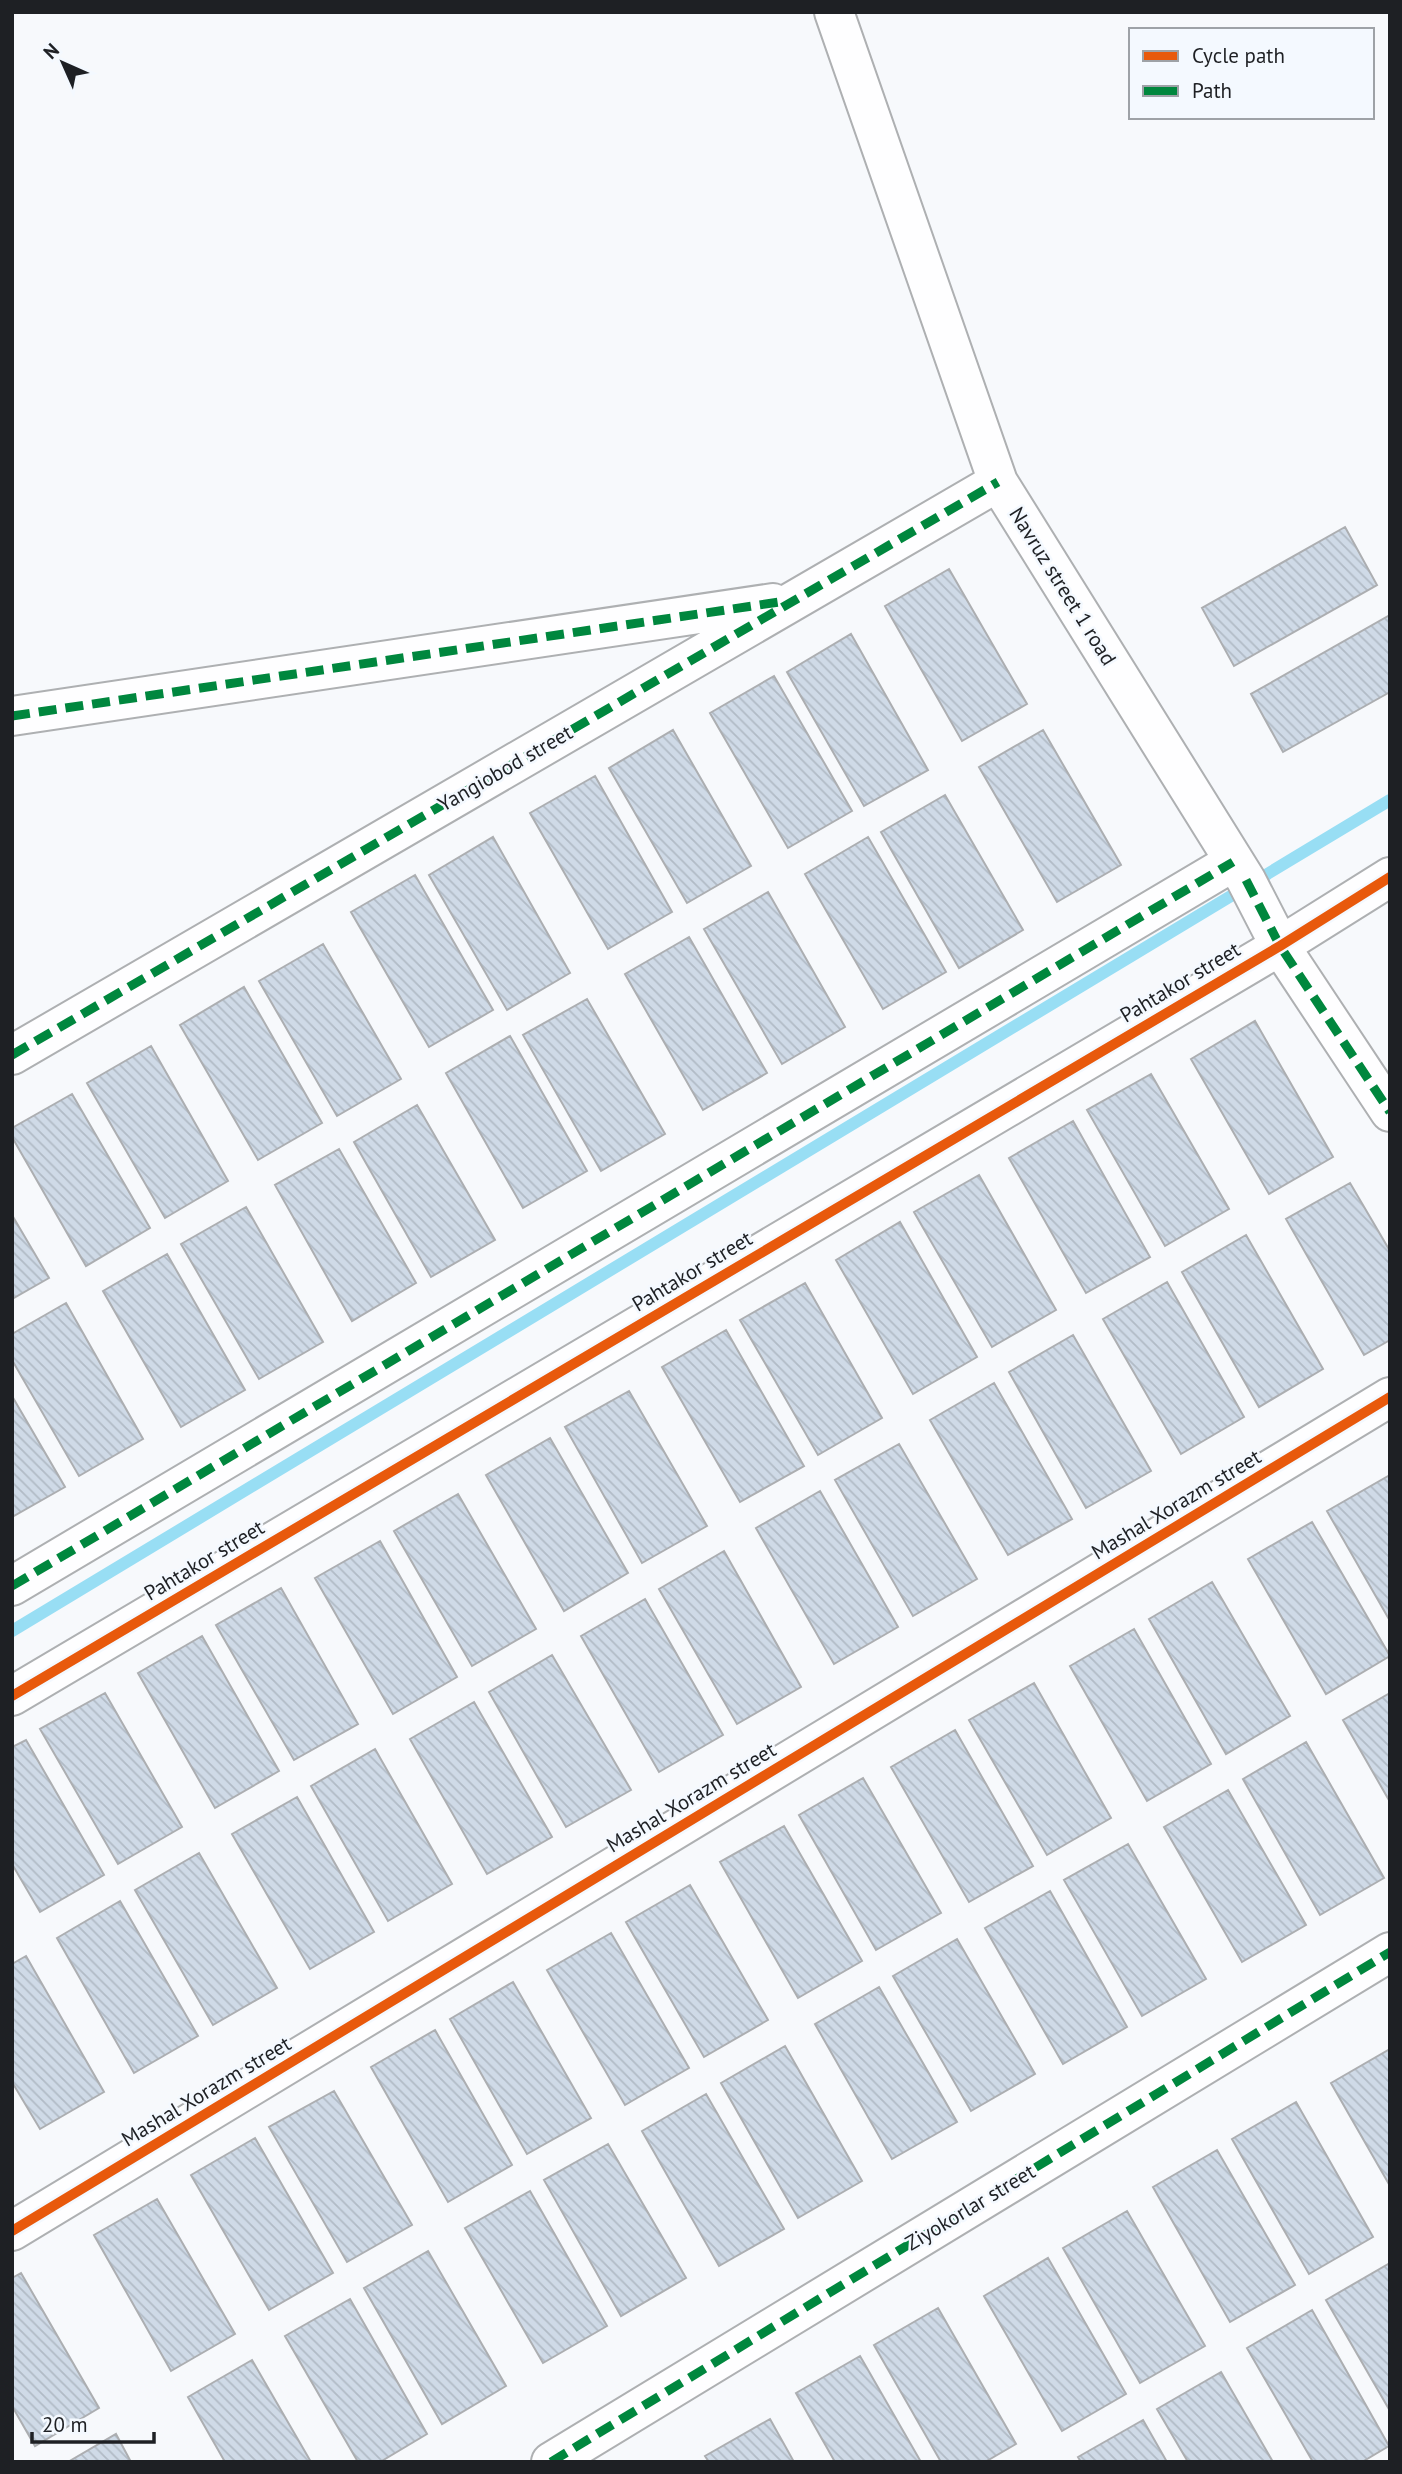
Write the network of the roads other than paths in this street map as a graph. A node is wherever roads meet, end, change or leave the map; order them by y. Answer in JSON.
{"nodes":[{"id":1,"x":834,"y":12,"type":"edge"},
{"id":2,"x":998,"y":482,"type":"junction"},
{"id":3,"x":793,"y":600,"type":"junction"},
{"id":4,"x":12,"y":716,"type":"edge"},
{"id":5,"x":1390,"y":877,"type":"edge"},
{"id":6,"x":1247,"y":884,"type":"junction"},
{"id":7,"x":1280,"y":946,"type":"junction"},
{"id":8,"x":12,"y":1055,"type":"edge"},
{"id":9,"x":1390,"y":1112,"type":"edge"},
{"id":10,"x":1390,"y":1397,"type":"edge"},
{"id":11,"x":12,"y":1586,"type":"edge"},
{"id":12,"x":12,"y":1696,"type":"edge"},
{"id":13,"x":1390,"y":1952,"type":"edge"},
{"id":14,"x":12,"y":2231,"type":"edge"},
{"id":15,"x":551,"y":2462,"type":"edge"}],
"edges":[{"from":1,"to":2,"type":"street","name":"Navruz street 1 road"},
{"from":2,"to":3,"type":"street","name":"Yangiobod street"},
{"from":2,"to":6,"type":"street","name":"Navruz street 1 road"},
{"from":3,"to":4,"type":"street"},
{"from":3,"to":8,"type":"street","name":"Yangiobod street"},
{"from":5,"to":7,"type":"street","name":"Pahtakor street"},
{"from":6,"to":7,"type":"street","name":"Navruz street 1 road"},
{"from":6,"to":11,"type":"street"},
{"from":7,"to":9,"type":"street","name":"Navruz street 1 road"},
{"from":7,"to":12,"type":"street","name":"Pahtakor street"},
{"from":10,"to":14,"type":"street","name":"Mashal Xorazm street"},
{"from":13,"to":15,"type":"street","name":"Ziyokorlar street"}]}
